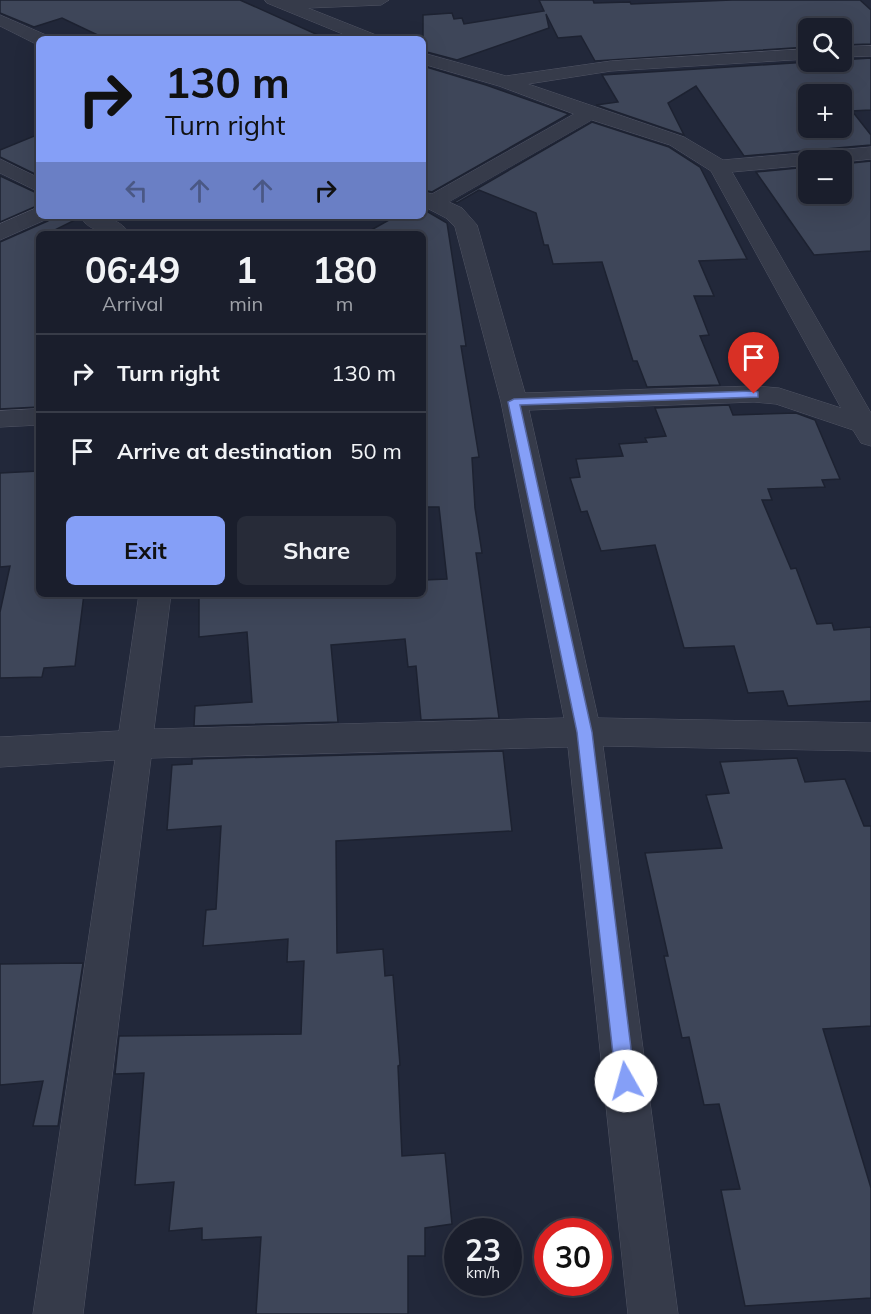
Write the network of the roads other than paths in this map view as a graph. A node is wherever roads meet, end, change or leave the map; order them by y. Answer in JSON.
{"nodes":[{"id":1,"x":381,"y":0,"type":"edge"},
{"id":2,"x":279,"y":2,"type":"edge"},
{"id":3,"x":0,"y":20,"type":"edge"},
{"id":4,"x":363,"y":36,"type":"edge"},
{"id":5,"x":36,"y":37,"type":"edge"},
{"id":6,"x":871,"y":51,"type":"edge"},
{"id":7,"x":852,"y":52,"type":"edge"},
{"id":8,"x":798,"y":55,"type":"edge"},
{"id":9,"x":426,"y":59,"type":"edge"},
{"id":10,"x":506,"y":82,"type":"junction"},
{"id":11,"x":590,"y":113,"type":"junction"},
{"id":12,"x":871,"y":153,"type":"edge"},
{"id":13,"x":0,"y":165,"type":"edge"},
{"id":14,"x":719,"y":166,"type":"junction"},
{"id":15,"x":36,"y":184,"type":"edge"},
{"id":16,"x":429,"y":200,"type":"edge"},
{"id":17,"x":36,"y":215,"type":"edge"},
{"id":18,"x":95,"y":219,"type":"edge"},
{"id":19,"x":114,"y":231,"type":"edge"},
{"id":20,"x":0,"y":233,"type":"edge"},
{"id":21,"x":514,"y":402,"type":"junction"},
{"id":22,"x":36,"y":417,"type":"edge"},
{"id":23,"x":0,"y":419,"type":"edge"},
{"id":24,"x":868,"y":431,"type":"edge"},
{"id":25,"x":155,"y":597,"type":"edge"},
{"id":26,"x":584,"y":732,"type":"junction"},
{"id":27,"x":871,"y":738,"type":"edge"},
{"id":28,"x":136,"y":744,"type":"junction"},
{"id":29,"x":0,"y":752,"type":"edge"},
{"id":30,"x":58,"y":1314,"type":"edge"},
{"id":31,"x":653,"y":1314,"type":"edge"}],
"edges":[{"from":1,"to":2,"type":"street"},
{"from":2,"to":4,"type":"street"},
{"from":3,"to":5,"type":"street"},
{"from":6,"to":7,"type":"street"},
{"from":8,"to":10,"type":"street"},
{"from":9,"to":10,"type":"street"},
{"from":10,"to":11,"type":"street"},
{"from":11,"to":14,"type":"street"},
{"from":11,"to":16,"type":"street"},
{"from":12,"to":14,"type":"street"},
{"from":13,"to":15,"type":"street"},
{"from":14,"to":24,"type":"street"},
{"from":16,"to":21,"type":"street"},
{"from":17,"to":20,"type":"street"},
{"from":18,"to":19,"type":"street"},
{"from":21,"to":24,"type":"street"},
{"from":21,"to":26,"type":"street"},
{"from":22,"to":23,"type":"street"},
{"from":25,"to":28,"type":"street"},
{"from":26,"to":27,"type":"street"},
{"from":26,"to":28,"type":"street"},
{"from":26,"to":31,"type":"street"},
{"from":28,"to":29,"type":"street"},
{"from":28,"to":30,"type":"street"}]}
